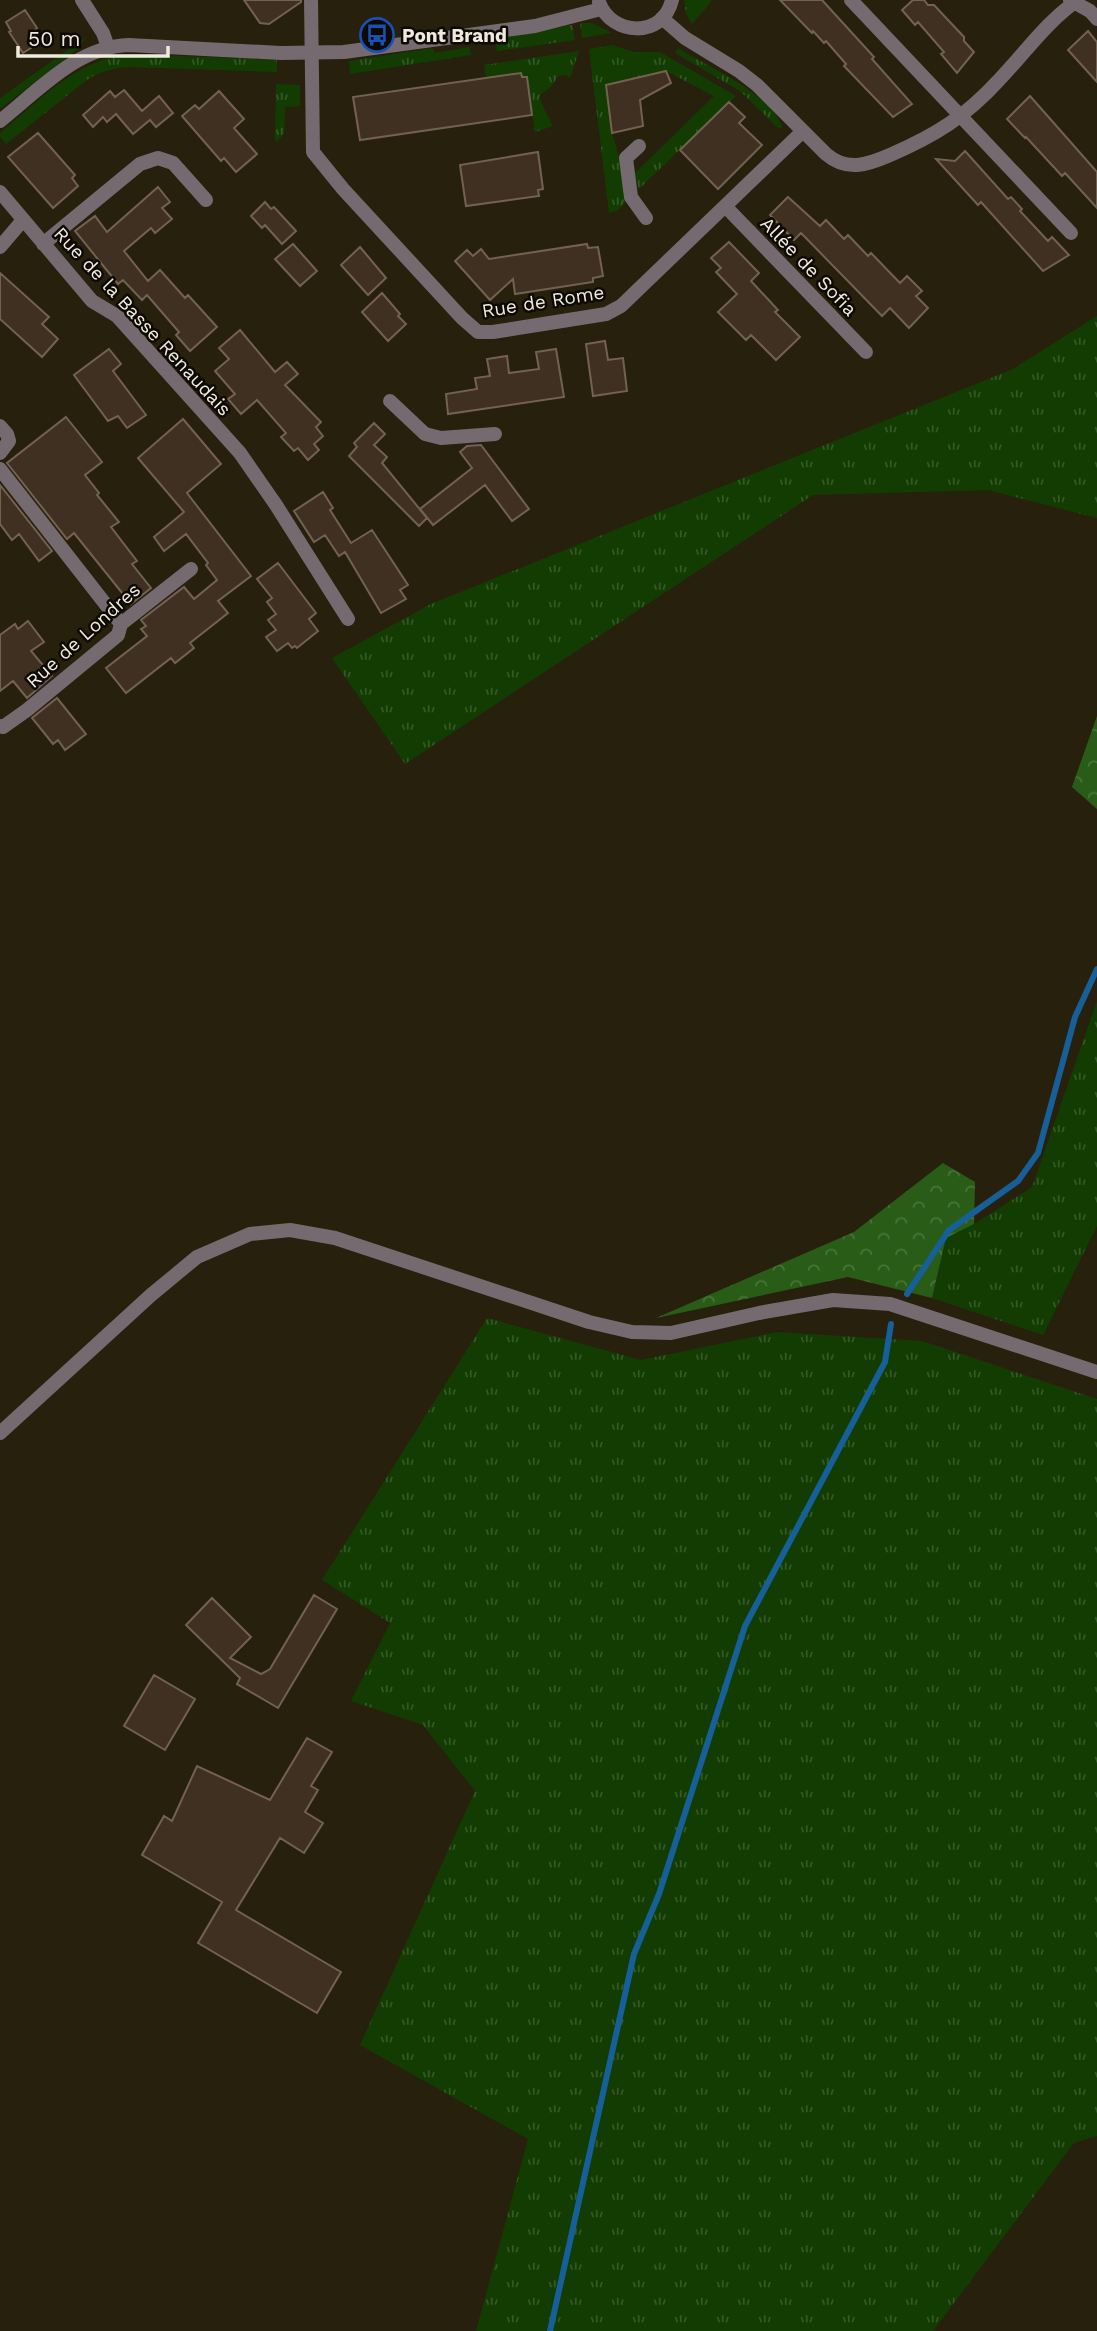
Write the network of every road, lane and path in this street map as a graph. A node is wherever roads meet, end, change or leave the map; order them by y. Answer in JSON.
{"nodes":[{"id":1,"x":82,"y":0,"type":"edge"},
{"id":2,"x":311,"y":0,"type":"edge"},
{"id":3,"x":672,"y":0,"type":"edge"},
{"id":4,"x":851,"y":0,"type":"edge"},
{"id":5,"x":1074,"y":1,"type":"edge"},
{"id":6,"x":600,"y":5,"type":"edge"},
{"id":7,"x":662,"y":18,"type":"junction"},
{"id":8,"x":1097,"y":19,"type":"edge"},
{"id":9,"x":108,"y":47,"type":"junction"},
{"id":10,"x":313,"y":53,"type":"junction"},
{"id":11,"x":961,"y":118,"type":"junction"},
{"id":12,"x":0,"y":121,"type":"edge"},
{"id":13,"x":803,"y":131,"type":"junction"},
{"id":14,"x":639,"y":146,"type":"dead end"},
{"id":15,"x":0,"y":192,"type":"edge"},
{"id":16,"x":206,"y":200,"type":"dead end"},
{"id":17,"x":725,"y":206,"type":"junction"},
{"id":18,"x":646,"y":218,"type":"dead end"},
{"id":19,"x":23,"y":220,"type":"junction"},
{"id":20,"x":1071,"y":233,"type":"dead end"},
{"id":21,"x":43,"y":244,"type":"junction"},
{"id":22,"x":0,"y":247,"type":"edge"},
{"id":23,"x":866,"y":352,"type":"dead end"},
{"id":24,"x":390,"y":401,"type":"dead end"},
{"id":25,"x":0,"y":426,"type":"edge"},
{"id":26,"x":495,"y":434,"type":"dead end"},
{"id":27,"x":0,"y":453,"type":"edge"},
{"id":28,"x":0,"y":469,"type":"edge"},
{"id":29,"x":191,"y":569,"type":"dead end"},
{"id":30,"x":348,"y":619,"type":"dead end"},
{"id":31,"x":121,"y":624,"type":"junction"},
{"id":32,"x":0,"y":726,"type":"edge"},
{"id":33,"x":1097,"y":1372,"type":"edge"},
{"id":34,"x":0,"y":1433,"type":"edge"}],
"edges":[{"from":1,"to":9,"type":"street"},
{"from":2,"to":10,"type":"street"},
{"from":3,"to":7,"type":"street"},
{"from":4,"to":11,"type":"street"},
{"from":5,"to":8,"type":"street"},
{"from":5,"to":11,"type":"street"},
{"from":6,"to":7,"type":"street"},
{"from":6,"to":10,"type":"street"},
{"from":7,"to":13,"type":"street"},
{"from":9,"to":10,"type":"street"},
{"from":9,"to":12,"type":"street"},
{"from":10,"to":17,"type":"street","name":"Rue de Rome"},
{"from":11,"to":13,"type":"street"},
{"from":11,"to":20,"type":"street"},
{"from":13,"to":17,"type":"street","name":"Rue de Rome"},
{"from":14,"to":18,"type":"street"},
{"from":15,"to":19,"type":"street","name":"Rue de la Basse Renaudais"},
{"from":16,"to":21,"type":"street"},
{"from":17,"to":23,"type":"street","name":"Allée de Sofia"},
{"from":19,"to":21,"type":"street","name":"Rue de la Basse Renaudais"},
{"from":19,"to":22,"type":"street"},
{"from":21,"to":30,"type":"street","name":"Rue de la Basse Renaudais"},
{"from":24,"to":26,"type":"street"},
{"from":25,"to":27,"type":"street"},
{"from":28,"to":31,"type":"street"},
{"from":29,"to":31,"type":"street","name":"Rue de Londres"},
{"from":31,"to":32,"type":"street","name":"Rue de Londres"},
{"from":33,"to":34,"type":"street"}]}
